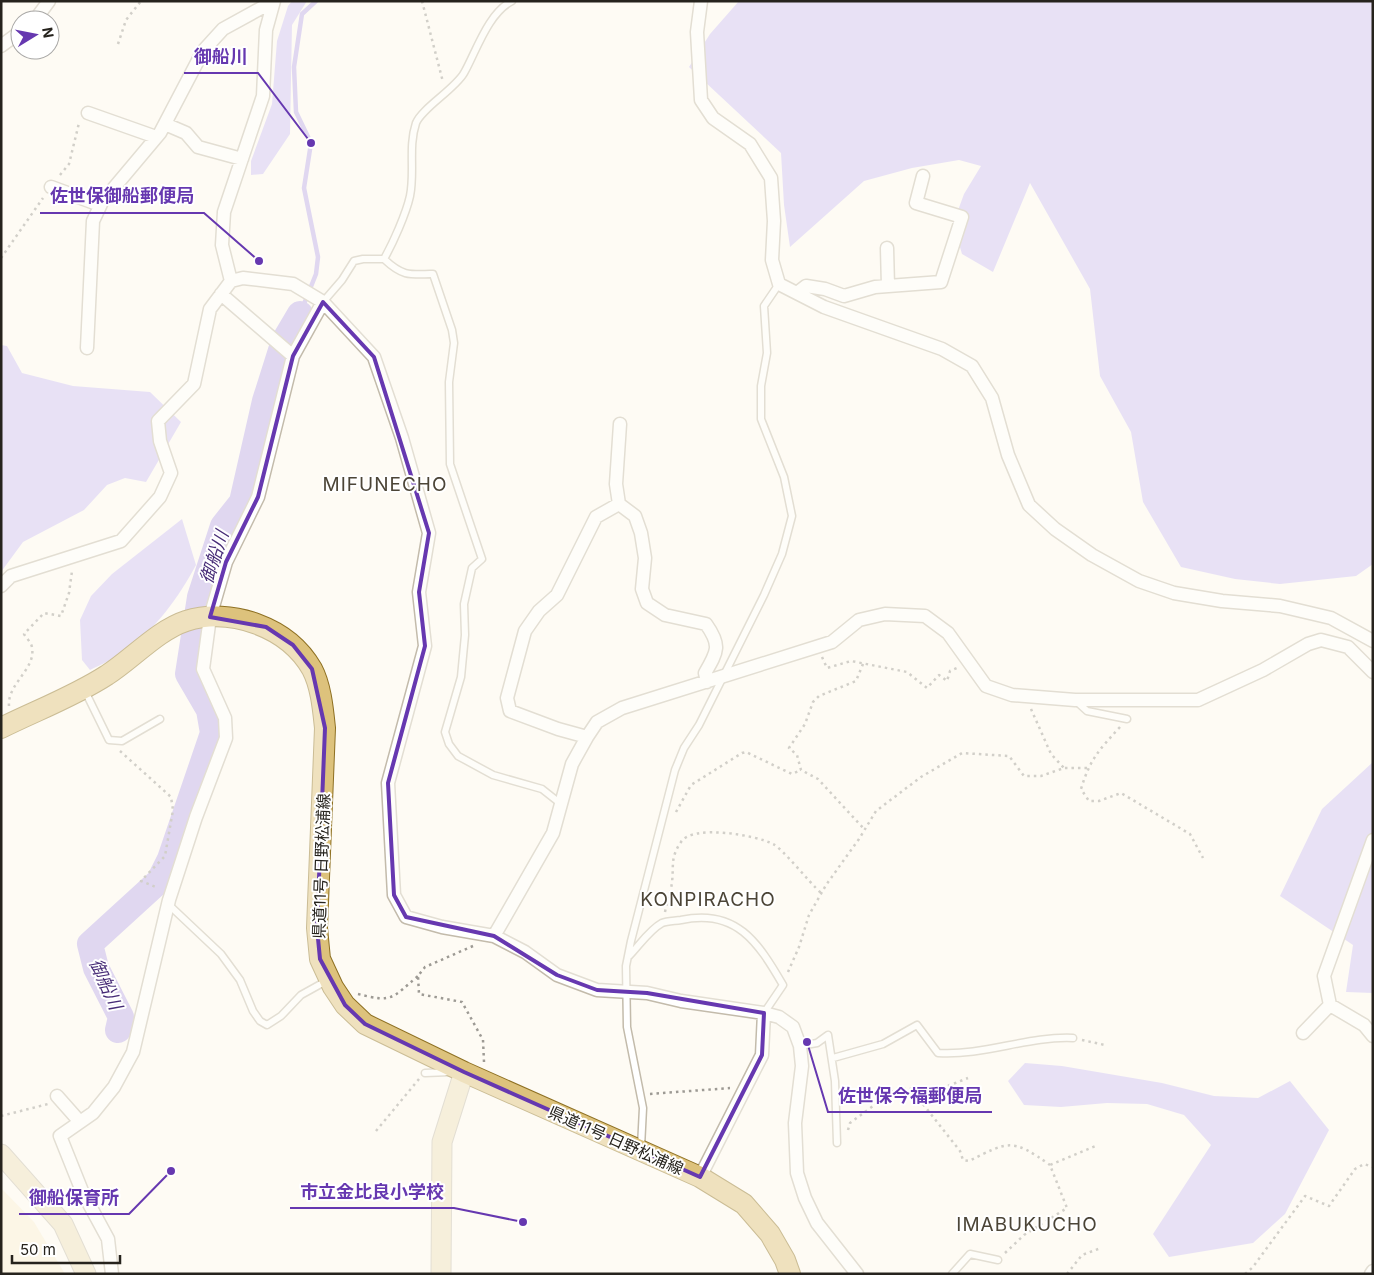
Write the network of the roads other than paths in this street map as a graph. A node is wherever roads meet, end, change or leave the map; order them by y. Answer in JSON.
{"nodes":[{"id":1,"x":512,"y":1,"type":"edge"},
{"id":2,"x":701,"y":1,"type":"edge"},
{"id":3,"x":88,"y":113,"type":"dead end"},
{"id":4,"x":165,"y":124,"type":"junction"},
{"id":5,"x":156,"y":137,"type":"junction"},
{"id":6,"x":242,"y":158,"type":"junction"},
{"id":7,"x":923,"y":176,"type":"dead end"},
{"id":8,"x":50,"y":187,"type":"dead end"},
{"id":9,"x":100,"y":205,"type":"junction"},
{"id":10,"x":887,"y":248,"type":"dead end"},
{"id":11,"x":384,"y":260,"type":"junction"},
{"id":12,"x":231,"y":281,"type":"junction"},
{"id":13,"x":779,"y":284,"type":"junction"},
{"id":14,"x":888,"y":286,"type":"junction"},
{"id":15,"x":221,"y":294,"type":"junction"},
{"id":16,"x":797,"y":294,"type":"junction"},
{"id":17,"x":323,"y":302,"type":"junction"},
{"id":18,"x":87,"y":348,"type":"dead end"},
{"id":19,"x":293,"y":356,"type":"junction"},
{"id":20,"x":620,"y":424,"type":"dead end"},
{"id":21,"x":619,"y":504,"type":"junction"},
{"id":22,"x":1,"y":586,"type":"edge"},
{"id":23,"x":210,"y":618,"type":"junction"},
{"id":24,"x":1373,"y":642,"type":"edge"},
{"id":25,"x":1373,"y":672,"type":"edge"},
{"id":26,"x":724,"y":677,"type":"junction"},
{"id":27,"x":707,"y":682,"type":"junction"},
{"id":28,"x":83,"y":687,"type":"junction"},
{"id":29,"x":1075,"y":700,"type":"junction"},
{"id":30,"x":160,"y":719,"type":"dead end"},
{"id":31,"x":1127,"y":719,"type":"road end"},
{"id":32,"x":6,"y":726,"type":"edge"},
{"id":33,"x":586,"y":737,"type":"junction"},
{"id":34,"x":561,"y":805,"type":"junction"},
{"id":35,"x":1373,"y":840,"type":"edge"},
{"id":36,"x":170,"y":899,"type":"junction"},
{"id":37,"x":494,"y":936,"type":"junction"},
{"id":38,"x":628,"y":957,"type":"junction"},
{"id":39,"x":331,"y":983,"type":"junction"},
{"id":40,"x":626,"y":992,"type":"junction"},
{"id":41,"x":1330,"y":1005,"type":"junction"},
{"id":42,"x":764,"y":1013,"type":"junction"},
{"id":43,"x":1303,"y":1033,"type":"dead end"},
{"id":44,"x":1373,"y":1036,"type":"edge"},
{"id":45,"x":1073,"y":1038,"type":"road end"},
{"id":46,"x":800,"y":1046,"type":"junction"},
{"id":47,"x":833,"y":1058,"type":"junction"},
{"id":48,"x":424,"y":1072,"type":"road end"},
{"id":49,"x":464,"y":1072,"type":"junction"},
{"id":50,"x":59,"y":1098,"type":"road end"},
{"id":51,"x":80,"y":1122,"type":"junction"},
{"id":52,"x":837,"y":1143,"type":"road end"},
{"id":53,"x":641,"y":1151,"type":"junction"},
{"id":54,"x":1,"y":1154,"type":"edge"},
{"id":55,"x":700,"y":1176,"type":"junction"},
{"id":56,"x":998,"y":1260,"type":"road end"},
{"id":57,"x":86,"y":1274,"type":"edge"},
{"id":58,"x":112,"y":1274,"type":"edge"},
{"id":59,"x":441,"y":1274,"type":"edge"},
{"id":60,"x":790,"y":1274,"type":"edge"},
{"id":61,"x":857,"y":1274,"type":"edge"},
{"id":62,"x":952,"y":1274,"type":"edge"}],
"edges":[{"from":1,"to":11,"type":"lane"},
{"from":2,"to":13,"type":"street"},
{"from":3,"to":5,"type":"street"},
{"from":4,"to":5,"type":"street"},
{"from":4,"to":6,"type":"street"},
{"from":4,"to":6,"type":"street"},
{"from":5,"to":9,"type":"street"},
{"from":6,"to":12,"type":"street"},
{"from":7,"to":14,"type":"street"},
{"from":8,"to":9,"type":"street"},
{"from":9,"to":18,"type":"street"},
{"from":10,"to":14,"type":"street"},
{"from":11,"to":17,"type":"lane"},
{"from":11,"to":34,"type":"lane"},
{"from":12,"to":15,"type":"street"},
{"from":12,"to":17,"type":"street"},
{"from":13,"to":16,"type":"street"},
{"from":13,"to":26,"type":"lane"},
{"from":14,"to":16,"type":"street"},
{"from":15,"to":19,"type":"street"},
{"from":15,"to":22,"type":"street"},
{"from":16,"to":24,"type":"street"},
{"from":17,"to":19,"type":"street"},
{"from":17,"to":37,"type":"street"},
{"from":19,"to":23,"type":"street"},
{"from":20,"to":21,"type":"street"},
{"from":21,"to":27,"type":"street"},
{"from":21,"to":33,"type":"street"},
{"from":23,"to":28,"type":"main road","name":"県道11号 日野松浦線"},
{"from":23,"to":36,"type":"street"},
{"from":23,"to":39,"type":"main road","name":"県道11号 日野松浦線"},
{"from":25,"to":29,"type":"street"},
{"from":26,"to":27,"type":"street"},
{"from":26,"to":29,"type":"street"},
{"from":26,"to":38,"type":"lane"},
{"from":27,"to":33,"type":"street"},
{"from":28,"to":30,"type":"lane"},
{"from":28,"to":32,"type":"main road","name":"県道11号 日野松浦線"},
{"from":29,"to":31,"type":"lane"},
{"from":33,"to":34,"type":"street"},
{"from":34,"to":37,"type":"street"},
{"from":35,"to":41,"type":"street"},
{"from":36,"to":39,"type":"lane"},
{"from":36,"to":51,"type":"street"},
{"from":37,"to":40,"type":"street"},
{"from":38,"to":40,"type":"lane"},
{"from":38,"to":42,"type":"lane"},
{"from":39,"to":49,"type":"main road","name":"県道11号 日野松浦線"},
{"from":40,"to":42,"type":"street"},
{"from":40,"to":53,"type":"lane"},
{"from":41,"to":43,"type":"street"},
{"from":41,"to":44,"type":"street"},
{"from":42,"to":46,"type":"street"},
{"from":42,"to":55,"type":"street"},
{"from":45,"to":47,"type":"lane"},
{"from":46,"to":47,"type":"lane"},
{"from":46,"to":61,"type":"street"},
{"from":47,"to":52,"type":"lane"},
{"from":48,"to":49,"type":"lane"},
{"from":49,"to":53,"type":"main road","name":"県道11号 日野松浦線"},
{"from":49,"to":59,"type":"street"},
{"from":50,"to":51,"type":"street"},
{"from":51,"to":58,"type":"street"},
{"from":53,"to":55,"type":"main road","name":"県道11号 日野松浦線"},
{"from":54,"to":57,"type":"street"},
{"from":55,"to":60,"type":"main road","name":"県道11号 日野松浦線"},
{"from":56,"to":62,"type":"lane"}]}
